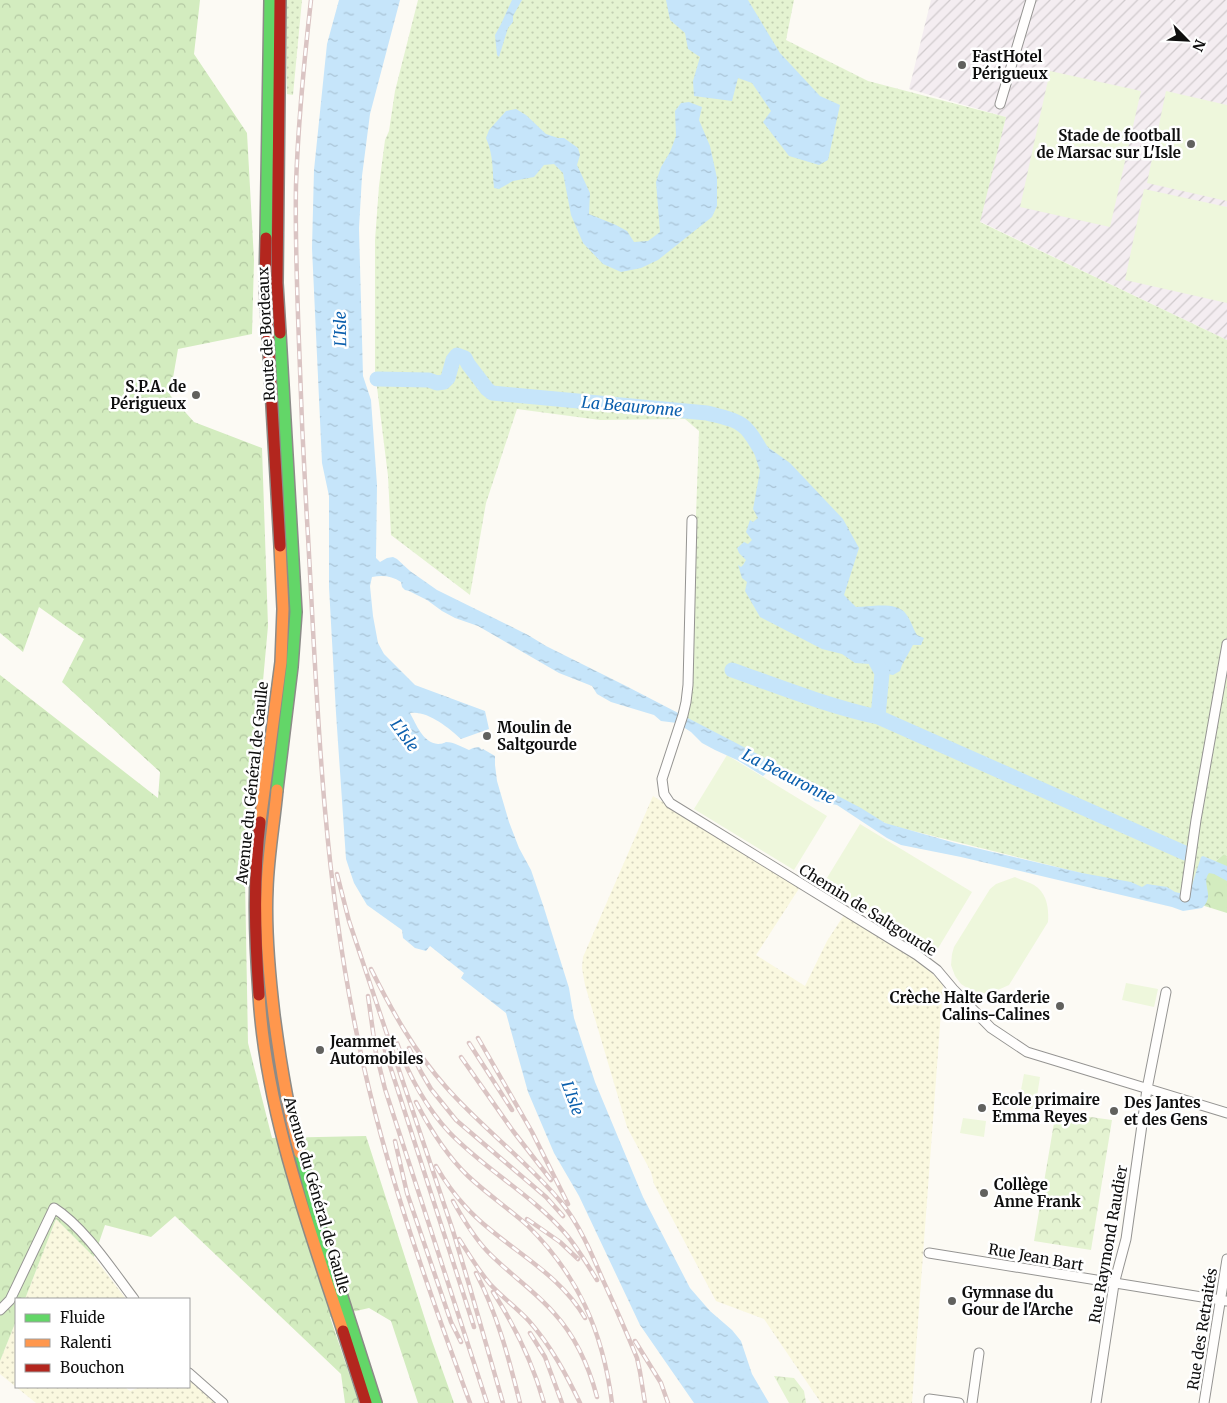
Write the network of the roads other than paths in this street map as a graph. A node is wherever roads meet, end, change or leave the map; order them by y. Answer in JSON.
{"nodes":[{"id":1,"x":270,"y":0,"type":"edge"},
{"id":2,"x":280,"y":0,"type":"edge"},
{"id":3,"x":1031,"y":0,"type":"edge"},
{"id":4,"x":1000,"y":104,"type":"dead end"},
{"id":5,"x":692,"y":520,"type":"dead end"},
{"id":6,"x":1227,"y":644,"type":"edge"},
{"id":7,"x":281,"y":662,"type":"joint"},
{"id":8,"x":292,"y":667,"type":"joint"},
{"id":9,"x":1219,"y":690,"type":"junction"},
{"id":10,"x":1227,"y":696,"type":"edge"},
{"id":11,"x":1185,"y":896,"type":"dead end"},
{"id":12,"x":1166,"y":992,"type":"dead end"},
{"id":13,"x":1147,"y":1089,"type":"junction"},
{"id":14,"x":1227,"y":1114,"type":"edge"},
{"id":15,"x":928,"y":1253,"type":"dead end"},
{"id":16,"x":1227,"y":1259,"type":"edge"},
{"id":17,"x":1114,"y":1284,"type":"junction"},
{"id":18,"x":133,"y":1298,"type":"edge"},
{"id":19,"x":1224,"y":1301,"type":"edge"},
{"id":20,"x":0,"y":1310,"type":"edge"},
{"id":21,"x":979,"y":1354,"type":"dead end"},
{"id":22,"x":190,"y":1374,"type":"edge"},
{"id":23,"x":223,"y":1403,"type":"edge"},
{"id":24,"x":366,"y":1403,"type":"edge"},
{"id":25,"x":376,"y":1403,"type":"edge"},
{"id":26,"x":929,"y":1403,"type":"edge"},
{"id":27,"x":959,"y":1403,"type":"edge"},
{"id":28,"x":972,"y":1403,"type":"edge"},
{"id":29,"x":1096,"y":1403,"type":"edge"},
{"id":30,"x":1204,"y":1403,"type":"edge"}],
"edges":[{"from":1,"to":7,"type":"main road","name":"Route de Bordeaux"},
{"from":2,"to":8,"type":"main road","name":"Route de Bordeaux"},
{"from":3,"to":4,"type":"street"},
{"from":5,"to":13,"type":"street","name":"Chemin de Saltgourde"},
{"from":6,"to":9,"type":"street"},
{"from":7,"to":24,"type":"main road","name":"Avenue du Général de Gaulle"},
{"from":8,"to":25,"type":"main road","name":"Avenue du Général de Gaulle"},
{"from":9,"to":10,"type":"street"},
{"from":9,"to":11,"type":"street"},
{"from":12,"to":13,"type":"street","name":"Rue Raymond Raudier"},
{"from":13,"to":14,"type":"street","name":"Chemin de Saltgourde"},
{"from":13,"to":17,"type":"street","name":"Rue Raymond Raudier"},
{"from":15,"to":17,"type":"street","name":"Rue Jean Bart"},
{"from":16,"to":19,"type":"street","name":"Rue des Retraités"},
{"from":17,"to":19,"type":"street","name":"Rue Jean Bart"},
{"from":17,"to":29,"type":"street","name":"Rue Raymond Raudier"},
{"from":18,"to":20,"type":"street"},
{"from":19,"to":30,"type":"street","name":"Rue des Retraités"},
{"from":21,"to":28,"type":"street"},
{"from":22,"to":23,"type":"street"},
{"from":26,"to":27,"type":"street"}]}
